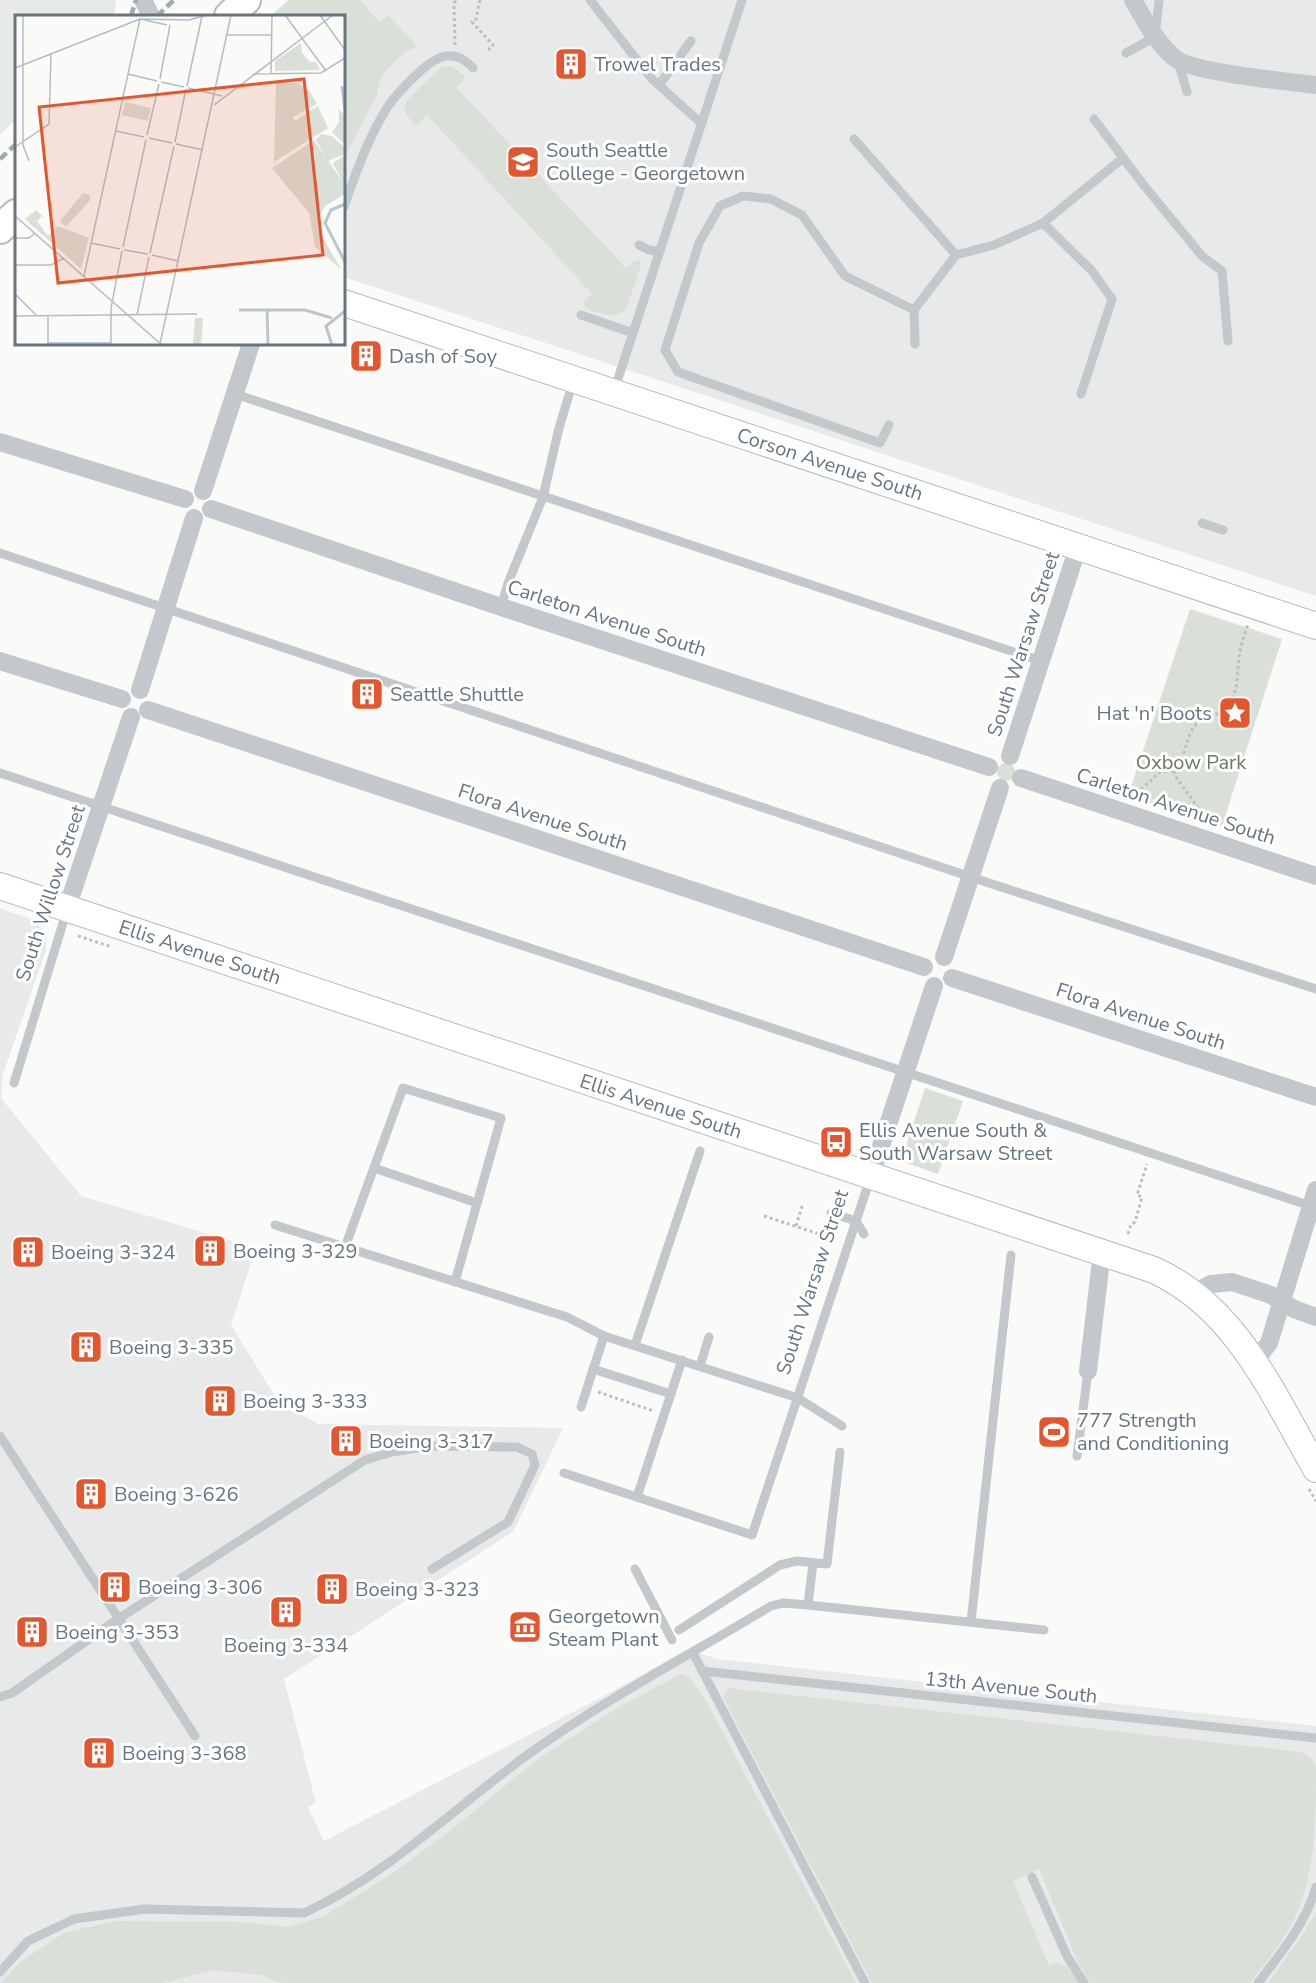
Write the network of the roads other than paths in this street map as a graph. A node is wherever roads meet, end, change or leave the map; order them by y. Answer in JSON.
{"nodes":[{"id":1,"x":142,"y":0,"type":"edge"},
{"id":2,"x":246,"y":0,"type":"edge"},
{"id":3,"x":590,"y":0,"type":"edge"},
{"id":4,"x":742,"y":0,"type":"edge"},
{"id":5,"x":1133,"y":0,"type":"edge"},
{"id":6,"x":1159,"y":0,"type":"edge"},
{"id":7,"x":151,"y":15,"type":"edge"},
{"id":8,"x":230,"y":15,"type":"edge"},
{"id":9,"x":1155,"y":37,"type":"junction"},
{"id":10,"x":691,"y":41,"type":"dead end"},
{"id":11,"x":1126,"y":53,"type":"dead end"},
{"id":12,"x":1178,"y":61,"type":"junction"},
{"id":13,"x":473,"y":69,"type":"dead end"},
{"id":14,"x":1316,"y":85,"type":"edge"},
{"id":15,"x":659,"y":86,"type":"junction"},
{"id":16,"x":1187,"y":92,"type":"dead end"},
{"id":17,"x":1094,"y":118,"type":"dead end"},
{"id":18,"x":702,"y":124,"type":"junction"},
{"id":19,"x":854,"y":139,"type":"dead end"},
{"id":20,"x":1123,"y":158,"type":"junction"},
{"id":21,"x":345,"y":204,"type":"edge"},
{"id":22,"x":15,"y":215,"type":"edge"},
{"id":23,"x":1043,"y":224,"type":"junction"},
{"id":24,"x":0,"y":229,"type":"edge"},
{"id":25,"x":639,"y":245,"type":"dead end"},
{"id":26,"x":660,"y":251,"type":"junction"},
{"id":27,"x":956,"y":255,"type":"junction"},
{"id":28,"x":345,"y":303,"type":"edge"},
{"id":29,"x":914,"y":310,"type":"junction"},
{"id":30,"x":581,"y":315,"type":"dead end"},
{"id":31,"x":633,"y":333,"type":"junction"},
{"id":32,"x":1228,"y":341,"type":"dead end"},
{"id":33,"x":915,"y":344,"type":"dead end"},
{"id":34,"x":250,"y":345,"type":"edge"},
{"id":35,"x":573,"y":380,"type":"junction"},
{"id":36,"x":613,"y":393,"type":"junction"},
{"id":37,"x":234,"y":394,"type":"junction"},
{"id":38,"x":1081,"y":394,"type":"dead end"},
{"id":39,"x":889,"y":425,"type":"dead end"},
{"id":40,"x":0,"y":442,"type":"edge"},
{"id":41,"x":203,"y":491,"type":"junction"},
{"id":42,"x":543,"y":496,"type":"junction"},
{"id":43,"x":185,"y":499,"type":"junction"},
{"id":44,"x":212,"y":509,"type":"junction"},
{"id":45,"x":194,"y":518,"type":"junction"},
{"id":46,"x":1202,"y":523,"type":"dead end"},
{"id":47,"x":1223,"y":530,"type":"dead end"},
{"id":48,"x":1078,"y":547,"type":"junction"},
{"id":49,"x":0,"y":553,"type":"edge"},
{"id":50,"x":501,"y":608,"type":"junction"},
{"id":51,"x":165,"y":609,"type":"junction"},
{"id":52,"x":1316,"y":626,"type":"edge"},
{"id":53,"x":0,"y":661,"type":"edge"},
{"id":54,"x":1041,"y":661,"type":"junction"},
{"id":55,"x":140,"y":690,"type":"junction"},
{"id":56,"x":122,"y":699,"type":"junction"},
{"id":57,"x":140,"y":714,"type":"junction"},
{"id":58,"x":1010,"y":756,"type":"junction"},
{"id":59,"x":989,"y":767,"type":"junction"},
{"id":60,"x":0,"y":773,"type":"edge"},
{"id":61,"x":1021,"y":778,"type":"junction"},
{"id":62,"x":1000,"y":788,"type":"junction"},
{"id":63,"x":101,"y":807,"type":"junction"},
{"id":64,"x":970,"y":876,"type":"junction"},
{"id":65,"x":1316,"y":876,"type":"edge"},
{"id":66,"x":0,"y":886,"type":"edge"},
{"id":67,"x":67,"y":908,"type":"junction"},
{"id":68,"x":944,"y":957,"type":"junction"},
{"id":69,"x":924,"y":967,"type":"junction"},
{"id":70,"x":952,"y":978,"type":"junction"},
{"id":71,"x":934,"y":986,"type":"junction"},
{"id":72,"x":1316,"y":989,"type":"edge"},
{"id":73,"x":904,"y":1072,"type":"junction"},
{"id":74,"x":14,"y":1083,"type":"dead end"},
{"id":75,"x":1316,"y":1097,"type":"edge"},
{"id":76,"x":700,"y":1151,"type":"dead end"},
{"id":77,"x":374,"y":1168,"type":"junction"},
{"id":78,"x":871,"y":1176,"type":"junction"},
{"id":79,"x":1314,"y":1201,"type":"edge"},
{"id":80,"x":477,"y":1203,"type":"junction"},
{"id":81,"x":831,"y":1213,"type":"dead end"},
{"id":82,"x":856,"y":1221,"type":"junction"},
{"id":83,"x":275,"y":1225,"type":"dead end"},
{"id":84,"x":864,"y":1234,"type":"dead end"},
{"id":85,"x":345,"y":1247,"type":"junction"},
{"id":86,"x":1102,"y":1252,"type":"junction"},
{"id":87,"x":1011,"y":1255,"type":"dead end"},
{"id":88,"x":455,"y":1282,"type":"junction"},
{"id":89,"x":1194,"y":1293,"type":"junction"},
{"id":90,"x":1281,"y":1301,"type":"junction"},
{"id":91,"x":1316,"y":1317,"type":"edge"},
{"id":92,"x":604,"y":1336,"type":"junction"},
{"id":93,"x":709,"y":1337,"type":"dead end"},
{"id":94,"x":635,"y":1345,"type":"junction"},
{"id":95,"x":682,"y":1360,"type":"junction"},
{"id":96,"x":1254,"y":1362,"type":"junction"},
{"id":97,"x":700,"y":1366,"type":"junction"},
{"id":98,"x":593,"y":1369,"type":"junction"},
{"id":99,"x":1088,"y":1371,"type":"joint"},
{"id":100,"x":671,"y":1394,"type":"junction"},
{"id":101,"x":798,"y":1398,"type":"junction"},
{"id":102,"x":581,"y":1407,"type":"dead end"},
{"id":103,"x":842,"y":1426,"type":"dead end"},
{"id":104,"x":0,"y":1437,"type":"edge"},
{"id":105,"x":840,"y":1452,"type":"dead end"},
{"id":106,"x":1077,"y":1456,"type":"dead end"},
{"id":107,"x":564,"y":1473,"type":"dead end"},
{"id":108,"x":1310,"y":1475,"type":"edge"},
{"id":109,"x":637,"y":1497,"type":"junction"},
{"id":110,"x":813,"y":1563,"type":"junction"},
{"id":111,"x":432,"y":1569,"type":"dead end"},
{"id":112,"x":635,"y":1569,"type":"dead end"},
{"id":113,"x":808,"y":1605,"type":"junction"},
{"id":114,"x":118,"y":1619,"type":"junction"},
{"id":115,"x":971,"y":1622,"type":"junction"},
{"id":116,"x":679,"y":1630,"type":"dead end"},
{"id":117,"x":1044,"y":1630,"type":"dead end"},
{"id":118,"x":672,"y":1640,"type":"dead end"},
{"id":119,"x":693,"y":1653,"type":"junction"},
{"id":120,"x":702,"y":1671,"type":"junction"},
{"id":121,"x":0,"y":1697,"type":"edge"},
{"id":122,"x":195,"y":1736,"type":"dead end"},
{"id":123,"x":1316,"y":1738,"type":"edge"},
{"id":124,"x":1032,"y":1877,"type":"dead end"},
{"id":125,"x":1316,"y":1887,"type":"edge"},
{"id":126,"x":0,"y":1972,"type":"edge"},
{"id":127,"x":865,"y":1983,"type":"edge"},
{"id":128,"x":1084,"y":1983,"type":"edge"},
{"id":129,"x":1258,"y":1983,"type":"edge"}],
"edges":[{"from":1,"to":7,"type":"street"},
{"from":2,"to":8,"type":"main road"},
{"from":3,"to":15,"type":"lane"},
{"from":4,"to":18,"type":"lane"},
{"from":5,"to":9,"type":"street"},
{"from":6,"to":9,"type":"lane"},
{"from":9,"to":11,"type":"lane"},
{"from":9,"to":12,"type":"street"},
{"from":10,"to":15,"type":"lane"},
{"from":12,"to":14,"type":"street"},
{"from":12,"to":16,"type":"lane"},
{"from":13,"to":21,"type":"lane"},
{"from":15,"to":18,"type":"lane"},
{"from":17,"to":20,"type":"lane"},
{"from":18,"to":26,"type":"lane"},
{"from":19,"to":27,"type":"lane"},
{"from":20,"to":23,"type":"lane"},
{"from":20,"to":32,"type":"lane"},
{"from":22,"to":24,"type":"main road"},
{"from":23,"to":27,"type":"lane"},
{"from":23,"to":38,"type":"lane"},
{"from":25,"to":26,"type":"lane"},
{"from":26,"to":31,"type":"lane"},
{"from":27,"to":29,"type":"lane"},
{"from":28,"to":35,"type":"street","name":"Corson Avenue South"},
{"from":29,"to":33,"type":"lane"},
{"from":29,"to":39,"type":"lane"},
{"from":30,"to":31,"type":"lane"},
{"from":31,"to":36,"type":"lane"},
{"from":34,"to":37,"type":"street"},
{"from":35,"to":36,"type":"street","name":"Corson Avenue South"},
{"from":35,"to":42,"type":"lane"},
{"from":36,"to":48,"type":"street","name":"Corson Avenue South"},
{"from":37,"to":41,"type":"street"},
{"from":37,"to":42,"type":"lane"},
{"from":40,"to":43,"type":"street"},
{"from":41,"to":43,"type":"street"},
{"from":41,"to":44,"type":"street"},
{"from":42,"to":50,"type":"lane"},
{"from":42,"to":54,"type":"lane"},
{"from":43,"to":45,"type":"street"},
{"from":44,"to":45,"type":"street"},
{"from":44,"to":50,"type":"street","name":"Carleton Avenue South"},
{"from":45,"to":51,"type":"street"},
{"from":46,"to":47,"type":"lane"},
{"from":48,"to":52,"type":"street","name":"Corson Avenue South"},
{"from":48,"to":54,"type":"street","name":"South Warsaw Street"},
{"from":49,"to":51,"type":"lane"},
{"from":50,"to":59,"type":"street","name":"Carleton Avenue South"},
{"from":51,"to":55,"type":"street"},
{"from":51,"to":64,"type":"lane"},
{"from":53,"to":56,"type":"street"},
{"from":54,"to":58,"type":"street","name":"South Warsaw Street"},
{"from":55,"to":56,"type":"street"},
{"from":55,"to":57,"type":"street"},
{"from":56,"to":57,"type":"street"},
{"from":57,"to":63,"type":"street","name":"South Willow Street"},
{"from":57,"to":69,"type":"street","name":"Flora Avenue South"},
{"from":58,"to":59,"type":"street"},
{"from":58,"to":61,"type":"street"},
{"from":59,"to":62,"type":"street"},
{"from":60,"to":63,"type":"lane"},
{"from":61,"to":62,"type":"street"},
{"from":61,"to":65,"type":"street","name":"Carleton Avenue South"},
{"from":62,"to":64,"type":"street"},
{"from":63,"to":67,"type":"street","name":"South Willow Street"},
{"from":63,"to":73,"type":"lane"},
{"from":64,"to":68,"type":"street"},
{"from":64,"to":72,"type":"lane"},
{"from":66,"to":67,"type":"street","name":"Ellis Avenue South"},
{"from":67,"to":74,"type":"lane","name":"South Willow Street"},
{"from":67,"to":78,"type":"street","name":"Ellis Avenue South"},
{"from":68,"to":69,"type":"street"},
{"from":68,"to":70,"type":"street"},
{"from":69,"to":71,"type":"street"},
{"from":70,"to":71,"type":"street"},
{"from":70,"to":75,"type":"street","name":"Flora Avenue South"},
{"from":71,"to":73,"type":"street","name":"South Warsaw Street"},
{"from":73,"to":78,"type":"street","name":"South Warsaw Street"},
{"from":73,"to":79,"type":"lane"},
{"from":76,"to":94,"type":"lane"},
{"from":77,"to":80,"type":"lane"},
{"from":77,"to":80,"type":"lane"},
{"from":77,"to":85,"type":"lane"},
{"from":78,"to":82,"type":"lane","name":"South Warsaw Street"},
{"from":78,"to":86,"type":"street","name":"Ellis Avenue South"},
{"from":79,"to":90,"type":"street"},
{"from":80,"to":88,"type":"lane"},
{"from":81,"to":82,"type":"lane"},
{"from":82,"to":84,"type":"lane"},
{"from":82,"to":101,"type":"lane","name":"South Warsaw Street"},
{"from":83,"to":85,"type":"lane","name":"South Warsaw Street"},
{"from":85,"to":88,"type":"lane","name":"South Warsaw Street"},
{"from":86,"to":89,"type":"street","name":"Ellis Avenue South"},
{"from":86,"to":99,"type":"street"},
{"from":87,"to":115,"type":"lane"},
{"from":88,"to":92,"type":"lane","name":"South Warsaw Street"},
{"from":89,"to":90,"type":"street"},
{"from":89,"to":96,"type":"street","name":"Ellis Avenue South"},
{"from":90,"to":91,"type":"street"},
{"from":90,"to":96,"type":"street"},
{"from":92,"to":94,"type":"lane","name":"South Warsaw Street"},
{"from":92,"to":98,"type":"lane"},
{"from":93,"to":97,"type":"lane"},
{"from":94,"to":95,"type":"lane","name":"South Warsaw Street"},
{"from":95,"to":97,"type":"lane","name":"South Warsaw Street"},
{"from":95,"to":100,"type":"lane"},
{"from":96,"to":108,"type":"street","name":"Ellis Avenue South"},
{"from":97,"to":101,"type":"lane","name":"South Warsaw Street"},
{"from":98,"to":100,"type":"lane"},
{"from":98,"to":102,"type":"lane"},
{"from":99,"to":106,"type":"lane"},
{"from":100,"to":109,"type":"lane"},
{"from":101,"to":103,"type":"lane"},
{"from":101,"to":109,"type":"lane"},
{"from":104,"to":114,"type":"lane"},
{"from":105,"to":110,"type":"lane"},
{"from":107,"to":109,"type":"lane"},
{"from":110,"to":113,"type":"lane"},
{"from":110,"to":116,"type":"lane"},
{"from":111,"to":114,"type":"lane"},
{"from":112,"to":118,"type":"lane"},
{"from":113,"to":115,"type":"lane"},
{"from":113,"to":119,"type":"lane"},
{"from":114,"to":121,"type":"lane"},
{"from":114,"to":122,"type":"lane"},
{"from":115,"to":117,"type":"lane"},
{"from":119,"to":120,"type":"lane"},
{"from":119,"to":126,"type":"lane"},
{"from":120,"to":123,"type":"lane","name":"13th Avenue South"},
{"from":120,"to":127,"type":"lane"},
{"from":124,"to":128,"type":"lane"},
{"from":125,"to":129,"type":"lane"}]}
